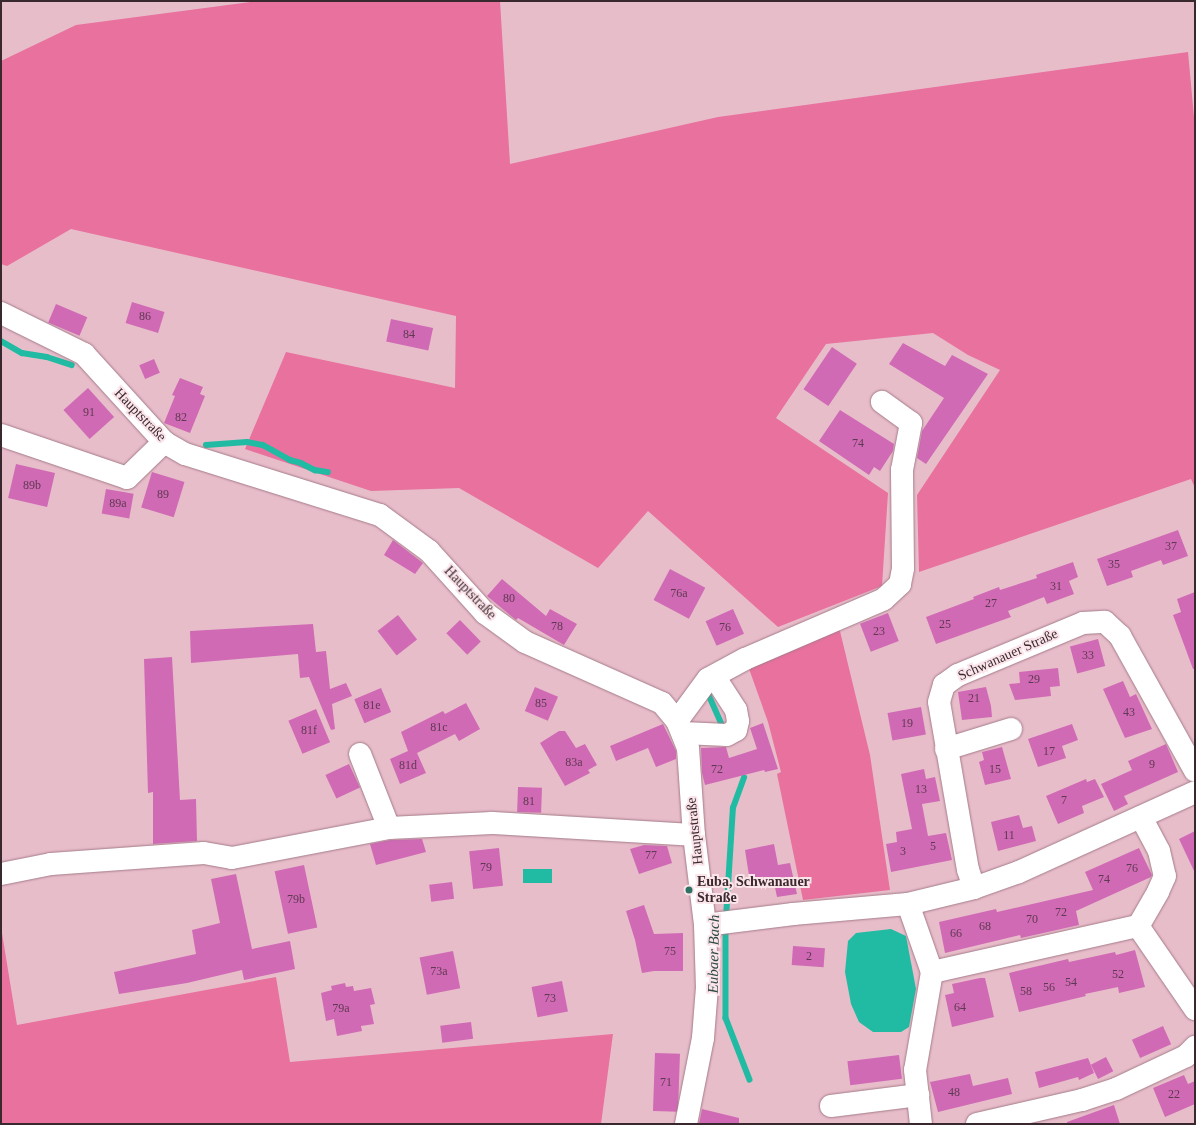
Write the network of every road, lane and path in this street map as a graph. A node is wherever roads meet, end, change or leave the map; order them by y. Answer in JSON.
{"nodes":[{"id":1,"x":1,"y":313,"type":"edge"},
{"id":2,"x":882,"y":402,"type":"dead end"},
{"id":3,"x":1,"y":435,"type":"edge"},
{"id":4,"x":164,"y":442,"type":"junction"},
{"id":5,"x":714,"y":676,"type":"junction"},
{"id":6,"x":680,"y":727,"type":"junction"},
{"id":7,"x":1012,"y":729,"type":"dead end"},
{"id":8,"x":946,"y":749,"type":"junction"},
{"id":9,"x":360,"y":754,"type":"dead end"},
{"id":10,"x":1195,"y":771,"type":"edge"},
{"id":11,"x":1195,"y":792,"type":"edge"},
{"id":12,"x":1141,"y":817,"type":"junction"},
{"id":13,"x":389,"y":828,"type":"junction"},
{"id":14,"x":694,"y":835,"type":"junction"},
{"id":15,"x":1,"y":874,"type":"edge"},
{"id":16,"x":974,"y":888,"type":"junction"},
{"id":17,"x":908,"y":904,"type":"junction"},
{"id":18,"x":709,"y":925,"type":"junction"},
{"id":19,"x":1138,"y":926,"type":"junction"},
{"id":20,"x":932,"y":972,"type":"junction"},
{"id":21,"x":1195,"y":1009,"type":"edge"},
{"id":22,"x":1195,"y":1047,"type":"edge"},
{"id":23,"x":918,"y":1095,"type":"junction"},
{"id":24,"x":831,"y":1106,"type":"dead end"},
{"id":25,"x":686,"y":1124,"type":"edge"},
{"id":26,"x":921,"y":1124,"type":"edge"},
{"id":27,"x":977,"y":1124,"type":"edge"}],
"edges":[{"from":1,"to":4,"type":"street","name":"Hauptstraße"},
{"from":2,"to":5,"type":"street"},
{"from":3,"to":4,"type":"street"},
{"from":4,"to":6,"type":"street","name":"Hauptstraße"},
{"from":5,"to":6,"type":"street"},
{"from":5,"to":6,"type":"street"},
{"from":6,"to":14,"type":"street","name":"Hauptstraße"},
{"from":7,"to":8,"type":"street"},
{"from":8,"to":10,"type":"street","name":"Schwanauer Straße"},
{"from":8,"to":16,"type":"street","name":"Schwanauer Straße"},
{"from":9,"to":13,"type":"street"},
{"from":11,"to":12,"type":"street"},
{"from":12,"to":16,"type":"street"},
{"from":12,"to":19,"type":"street"},
{"from":13,"to":14,"type":"street"},
{"from":13,"to":15,"type":"street"},
{"from":14,"to":18,"type":"street","name":"Hauptstraße"},
{"from":16,"to":17,"type":"street"},
{"from":17,"to":18,"type":"street"},
{"from":17,"to":20,"type":"street"},
{"from":18,"to":25,"type":"street","name":"Hauptstraße"},
{"from":19,"to":20,"type":"street"},
{"from":19,"to":21,"type":"street"},
{"from":20,"to":23,"type":"street"},
{"from":22,"to":27,"type":"street"},
{"from":23,"to":24,"type":"street"},
{"from":23,"to":26,"type":"street"}]}
